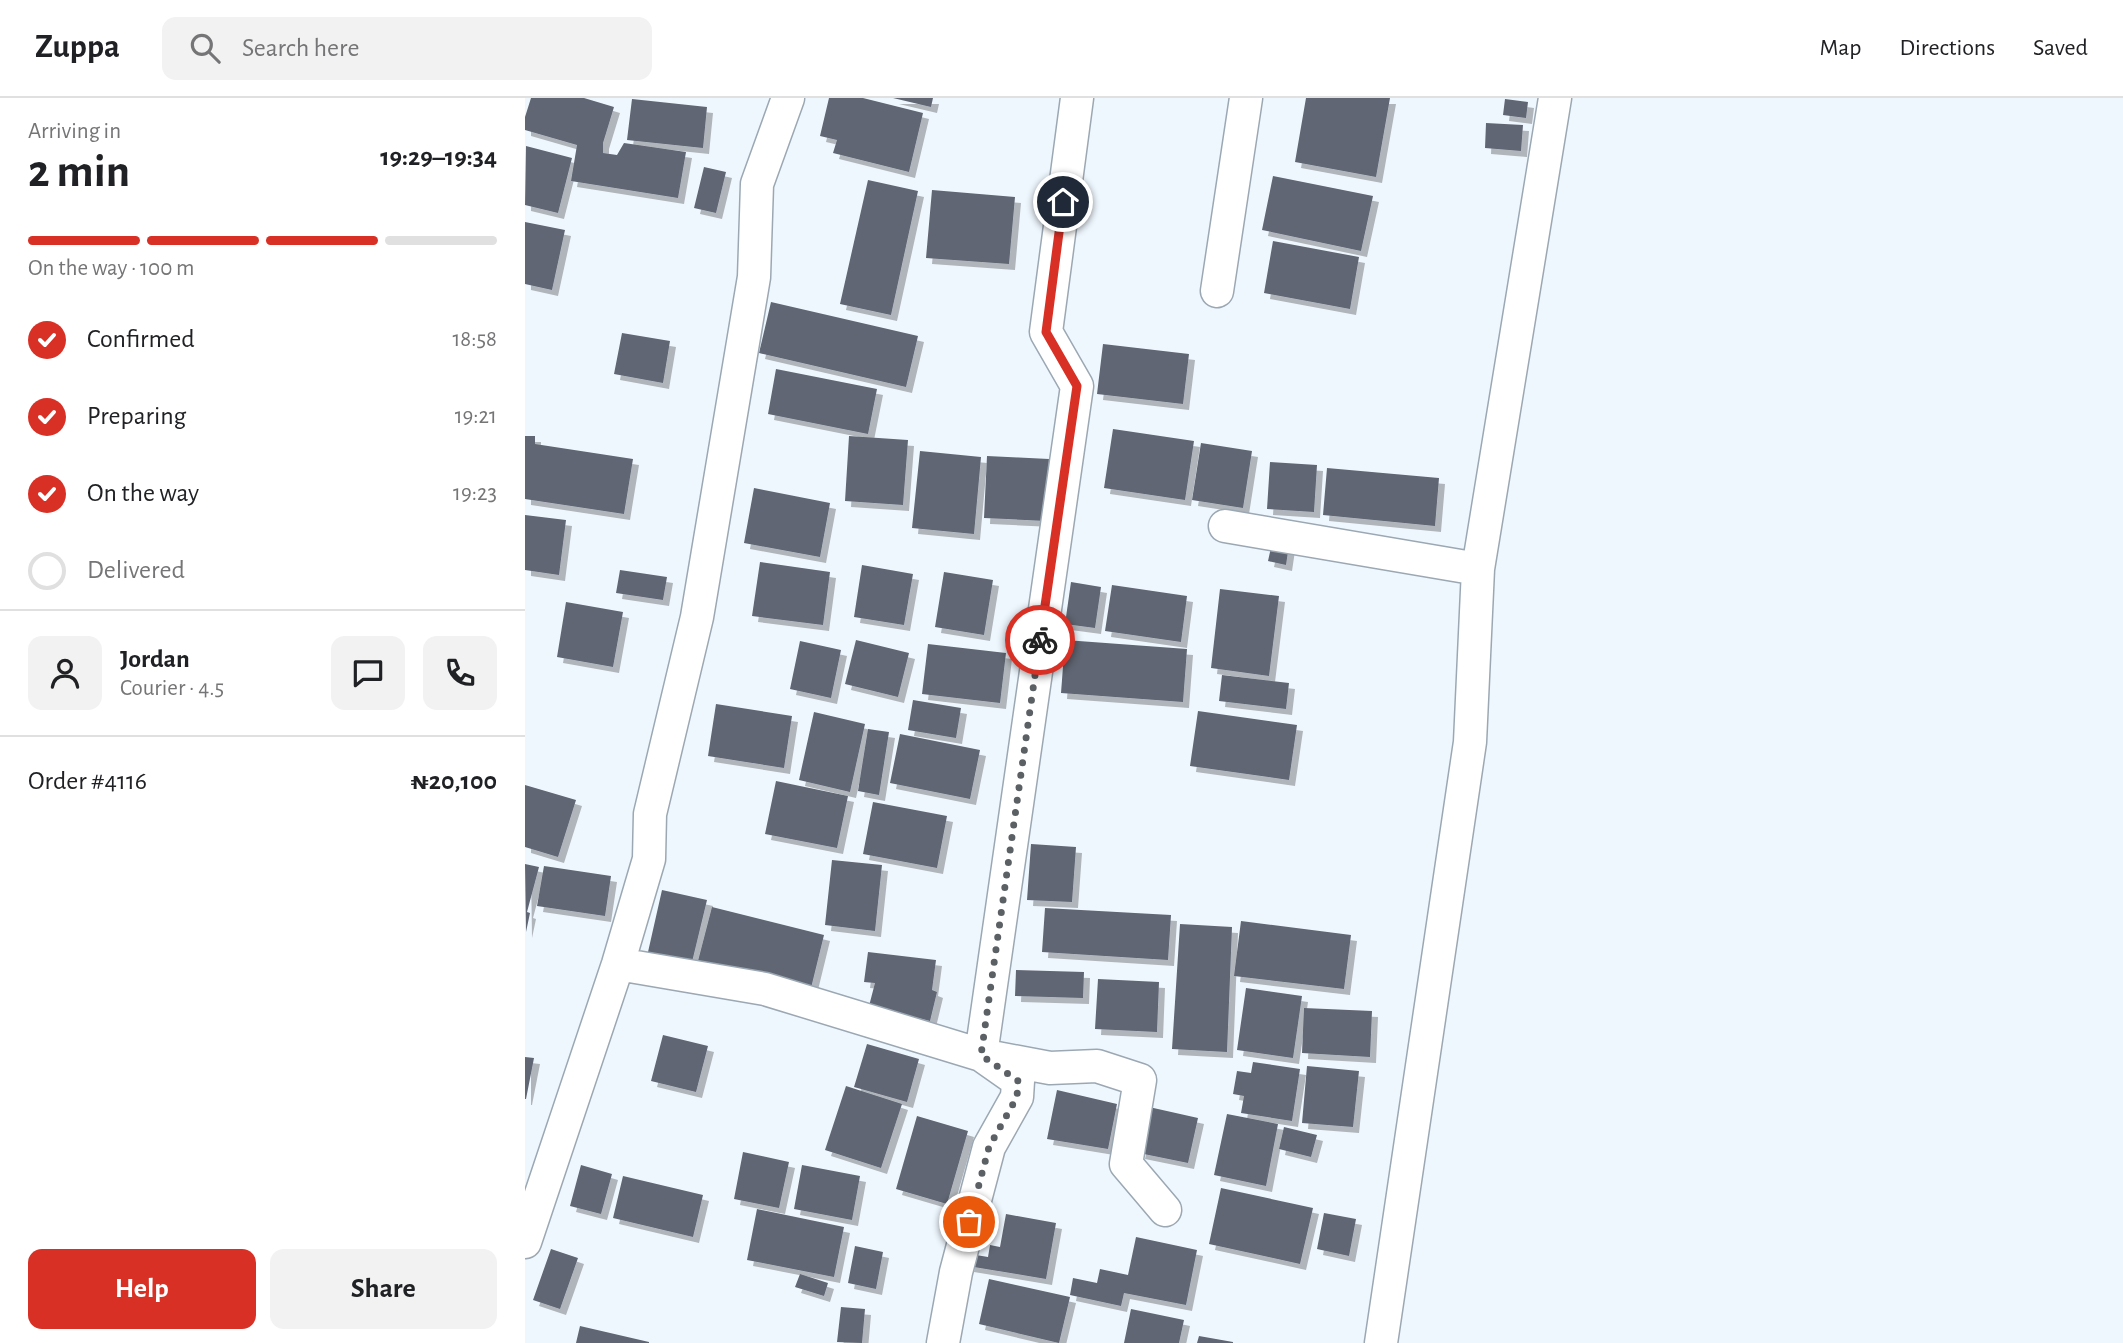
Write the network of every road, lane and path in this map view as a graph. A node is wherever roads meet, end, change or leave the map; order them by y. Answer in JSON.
{"nodes":[{"id":1,"x":788,"y":98,"type":"edge"},
{"id":2,"x":1077,"y":98,"type":"edge"},
{"id":3,"x":1246,"y":98,"type":"edge"},
{"id":4,"x":1555,"y":98,"type":"edge"},
{"id":5,"x":1217,"y":291,"type":"dead end"},
{"id":6,"x":1225,"y":526,"type":"dead end"},
{"id":7,"x":1478,"y":569,"type":"junction"},
{"id":8,"x":618,"y":964,"type":"junction"},
{"id":9,"x":981,"y":1055,"type":"junction"},
{"id":10,"x":1165,"y":1210,"type":"dead end"},
{"id":11,"x":525,"y":1242,"type":"edge"},
{"id":12,"x":943,"y":1343,"type":"edge"},
{"id":13,"x":1381,"y":1343,"type":"edge"}],
"edges":[{"from":1,"to":8,"type":"street"},
{"from":2,"to":9,"type":"street"},
{"from":3,"to":5,"type":"street"},
{"from":4,"to":7,"type":"street"},
{"from":6,"to":7,"type":"street"},
{"from":7,"to":13,"type":"street"},
{"from":8,"to":9,"type":"street"},
{"from":8,"to":11,"type":"street"},
{"from":9,"to":10,"type":"street"},
{"from":9,"to":12,"type":"street"}]}
